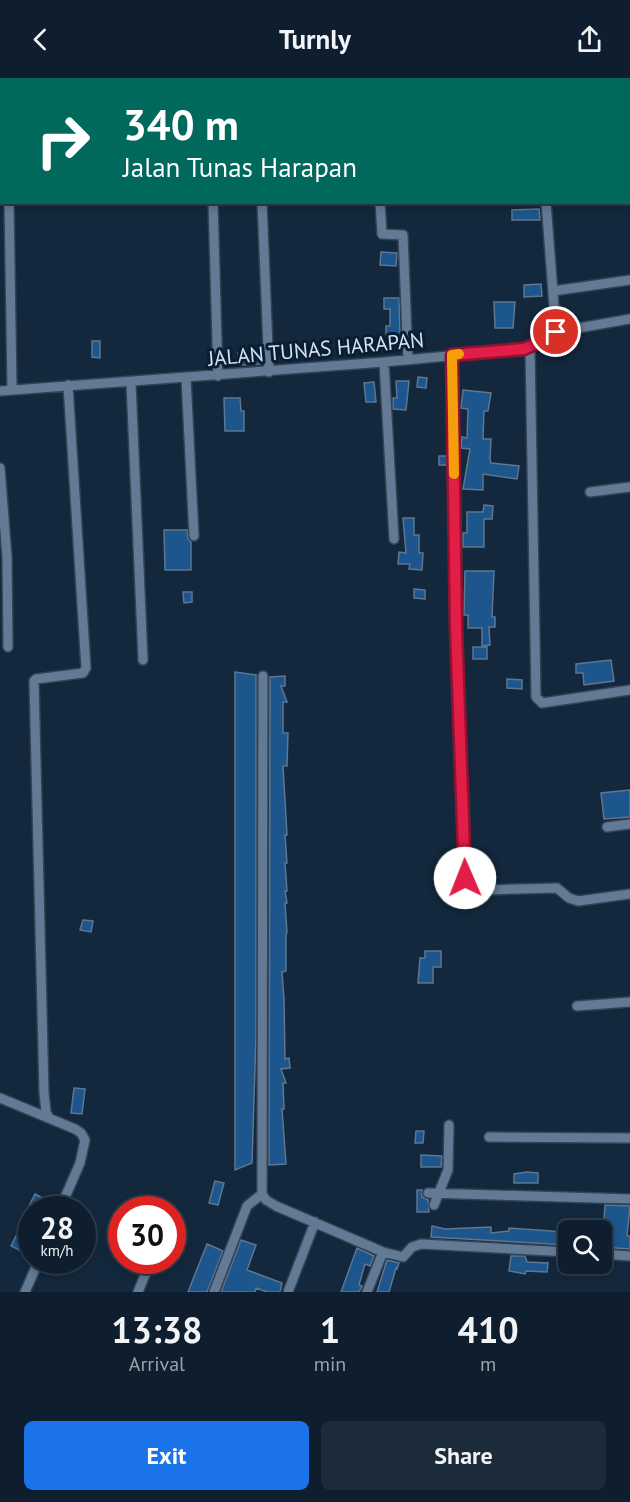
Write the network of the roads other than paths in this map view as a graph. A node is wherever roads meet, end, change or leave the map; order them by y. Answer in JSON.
{"nodes":[{"id":1,"x":9,"y":204,"type":"edge"},
{"id":2,"x":213,"y":204,"type":"edge"},
{"id":3,"x":262,"y":204,"type":"edge"},
{"id":4,"x":380,"y":204,"type":"edge"},
{"id":5,"x":546,"y":204,"type":"edge"},
{"id":6,"x":630,"y":280,"type":"edge"},
{"id":7,"x":553,"y":291,"type":"junction"},
{"id":8,"x":630,"y":319,"type":"edge"},
{"id":9,"x":556,"y":332,"type":"junction"},
{"id":10,"x":530,"y":348,"type":"junction"},
{"id":11,"x":452,"y":355,"type":"junction"},
{"id":12,"x":408,"y":360,"type":"junction"},
{"id":13,"x":384,"y":362,"type":"junction"},
{"id":14,"x":269,"y":372,"type":"junction"},
{"id":15,"x":218,"y":376,"type":"junction"},
{"id":16,"x":186,"y":378,"type":"junction"},
{"id":17,"x":131,"y":383,"type":"junction"},
{"id":18,"x":69,"y":385,"type":"junction"},
{"id":19,"x":12,"y":389,"type":"junction"},
{"id":20,"x":0,"y":391,"type":"edge"},
{"id":21,"x":0,"y":468,"type":"edge"},
{"id":22,"x":630,"y":487,"type":"edge"},
{"id":23,"x":590,"y":492,"type":"dead end"},
{"id":24,"x":194,"y":537,"type":"dead end"},
{"id":25,"x":394,"y":539,"type":"dead end"},
{"id":26,"x":8,"y":647,"type":"dead end"},
{"id":27,"x":143,"y":660,"type":"dead end"},
{"id":28,"x":263,"y":676,"type":"dead end"},
{"id":29,"x":630,"y":690,"type":"edge"},
{"id":30,"x":630,"y":824,"type":"edge"},
{"id":31,"x":607,"y":827,"type":"dead end"},
{"id":32,"x":630,"y":894,"type":"edge"},
{"id":33,"x":630,"y":1002,"type":"edge"},
{"id":34,"x":577,"y":1006,"type":"dead end"},
{"id":35,"x":0,"y":1098,"type":"edge"},
{"id":36,"x":49,"y":1118,"type":"junction"},
{"id":37,"x":449,"y":1125,"type":"dead end"},
{"id":38,"x":489,"y":1137,"type":"dead end"},
{"id":39,"x":630,"y":1138,"type":"edge"},
{"id":40,"x":441,"y":1192,"type":"junction"},
{"id":41,"x":428,"y":1193,"type":"dead end"},
{"id":42,"x":262,"y":1194,"type":"junction"},
{"id":43,"x":66,"y":1196,"type":"edge"},
{"id":44,"x":630,"y":1199,"type":"edge"},
{"id":45,"x":435,"y":1205,"type":"dead end"},
{"id":46,"x":315,"y":1222,"type":"junction"},
{"id":47,"x":558,"y":1251,"type":"edge"},
{"id":48,"x":383,"y":1252,"type":"junction"},
{"id":49,"x":612,"y":1255,"type":"edge"},
{"id":50,"x":630,"y":1256,"type":"edge"},
{"id":51,"x":33,"y":1274,"type":"edge"},
{"id":52,"x":145,"y":1274,"type":"edge"},
{"id":53,"x":25,"y":1292,"type":"edge"},
{"id":54,"x":138,"y":1292,"type":"edge"},
{"id":55,"x":214,"y":1292,"type":"edge"},
{"id":56,"x":288,"y":1292,"type":"edge"},
{"id":57,"x":367,"y":1292,"type":"edge"}],
"edges":[{"from":1,"to":19,"type":"street"},
{"from":2,"to":15,"type":"street"},
{"from":3,"to":14,"type":"street"},
{"from":4,"to":12,"type":"street"},
{"from":5,"to":7,"type":"street"},
{"from":6,"to":7,"type":"street"},
{"from":7,"to":9,"type":"street"},
{"from":8,"to":9,"type":"street","name":"JALAN TUNAS HARAPAN"},
{"from":9,"to":10,"type":"street","name":"JALAN TUNAS HARAPAN"},
{"from":10,"to":11,"type":"street","name":"JALAN TUNAS HARAPAN"},
{"from":10,"to":29,"type":"street"},
{"from":11,"to":12,"type":"street","name":"JALAN TUNAS HARAPAN"},
{"from":11,"to":32,"type":"street"},
{"from":12,"to":13,"type":"street","name":"JALAN TUNAS HARAPAN"},
{"from":13,"to":14,"type":"street","name":"JALAN TUNAS HARAPAN"},
{"from":13,"to":25,"type":"street"},
{"from":14,"to":15,"type":"street","name":"JALAN TUNAS HARAPAN"},
{"from":15,"to":16,"type":"street","name":"JALAN TUNAS HARAPAN"},
{"from":16,"to":17,"type":"street","name":"JALAN TUNAS HARAPAN"},
{"from":16,"to":24,"type":"street"},
{"from":17,"to":18,"type":"street","name":"JALAN TUNAS HARAPAN"},
{"from":17,"to":27,"type":"street"},
{"from":18,"to":19,"type":"street","name":"JALAN TUNAS HARAPAN"},
{"from":18,"to":36,"type":"street"},
{"from":19,"to":20,"type":"street","name":"JALAN TUNAS HARAPAN"},
{"from":21,"to":26,"type":"street"},
{"from":22,"to":23,"type":"street"},
{"from":28,"to":42,"type":"street"},
{"from":30,"to":31,"type":"street"},
{"from":33,"to":34,"type":"street"},
{"from":35,"to":36,"type":"street"},
{"from":36,"to":43,"type":"street"},
{"from":37,"to":40,"type":"street"},
{"from":38,"to":39,"type":"street"},
{"from":40,"to":41,"type":"street"},
{"from":40,"to":44,"type":"street"},
{"from":40,"to":45,"type":"street"},
{"from":42,"to":46,"type":"street"},
{"from":42,"to":55,"type":"street"},
{"from":46,"to":48,"type":"street"},
{"from":46,"to":56,"type":"street"},
{"from":47,"to":48,"type":"street"},
{"from":48,"to":57,"type":"street"},
{"from":49,"to":50,"type":"street"},
{"from":51,"to":53,"type":"street"},
{"from":52,"to":54,"type":"street"}]}
